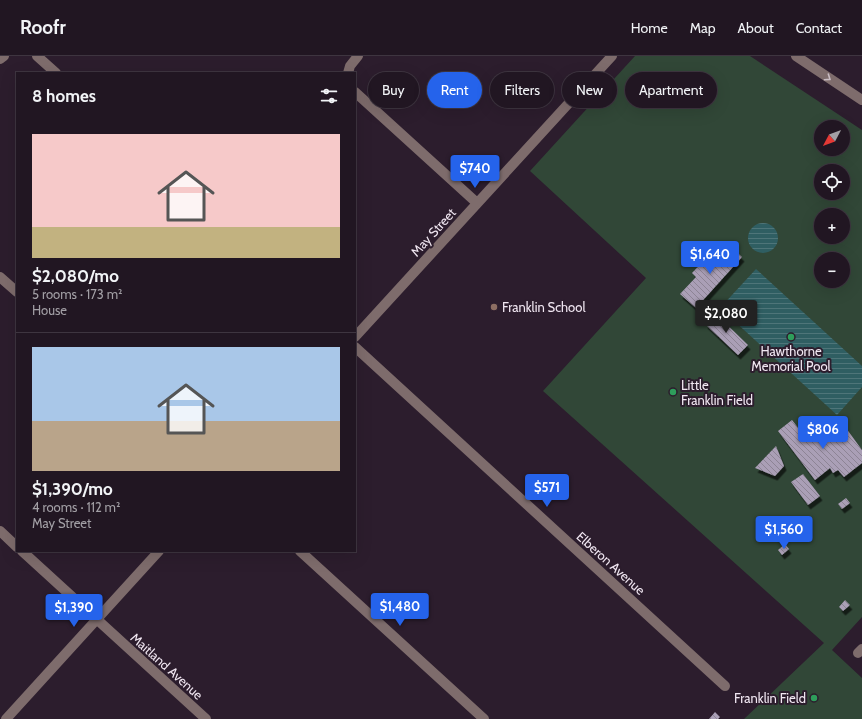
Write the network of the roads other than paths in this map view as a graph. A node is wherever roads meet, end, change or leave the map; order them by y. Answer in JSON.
{"nodes":[{"id":1,"x":4,"y":56,"type":"edge"},
{"id":2,"x":37,"y":56,"type":"edge"},
{"id":3,"x":358,"y":56,"type":"edge"},
{"id":4,"x":612,"y":56,"type":"edge"},
{"id":5,"x":796,"y":56,"type":"edge"},
{"id":6,"x":0,"y":59,"type":"edge"},
{"id":7,"x":55,"y":72,"type":"edge"},
{"id":8,"x":348,"y":72,"type":"edge"},
{"id":9,"x":356,"y":93,"type":"edge"},
{"id":10,"x":862,"y":100,"type":"edge"},
{"id":11,"x":477,"y":203,"type":"junction"},
{"id":12,"x":0,"y":277,"type":"edge"},
{"id":13,"x":16,"y":291,"type":"edge"},
{"id":14,"x":356,"y":336,"type":"edge"},
{"id":15,"x":356,"y":348,"type":"edge"},
{"id":16,"x":0,"y":531,"type":"edge"},
{"id":17,"x":16,"y":546,"type":"edge"},
{"id":18,"x":23,"y":552,"type":"edge"},
{"id":19,"x":158,"y":552,"type":"edge"},
{"id":20,"x":301,"y":552,"type":"edge"},
{"id":21,"x":97,"y":620,"type":"junction"},
{"id":22,"x":725,"y":686,"type":"dead end"},
{"id":23,"x":6,"y":719,"type":"edge"},
{"id":24,"x":206,"y":719,"type":"edge"},
{"id":25,"x":484,"y":719,"type":"edge"}],
"edges":[{"from":1,"to":6,"type":"street"},
{"from":2,"to":7,"type":"street"},
{"from":3,"to":8,"type":"street"},
{"from":4,"to":11,"type":"street","name":"May Street"},
{"from":5,"to":10,"type":"street","one_way":true},
{"from":9,"to":11,"type":"street"},
{"from":11,"to":14,"type":"street","name":"May Street"},
{"from":12,"to":13,"type":"street"},
{"from":15,"to":22,"type":"street","name":"Elberon Avenue"},
{"from":16,"to":17,"type":"street"},
{"from":18,"to":21,"type":"street","name":"Maitland Avenue"},
{"from":19,"to":21,"type":"street"},
{"from":20,"to":25,"type":"street"},
{"from":21,"to":23,"type":"street"},
{"from":21,"to":24,"type":"street","name":"Maitland Avenue"}]}
